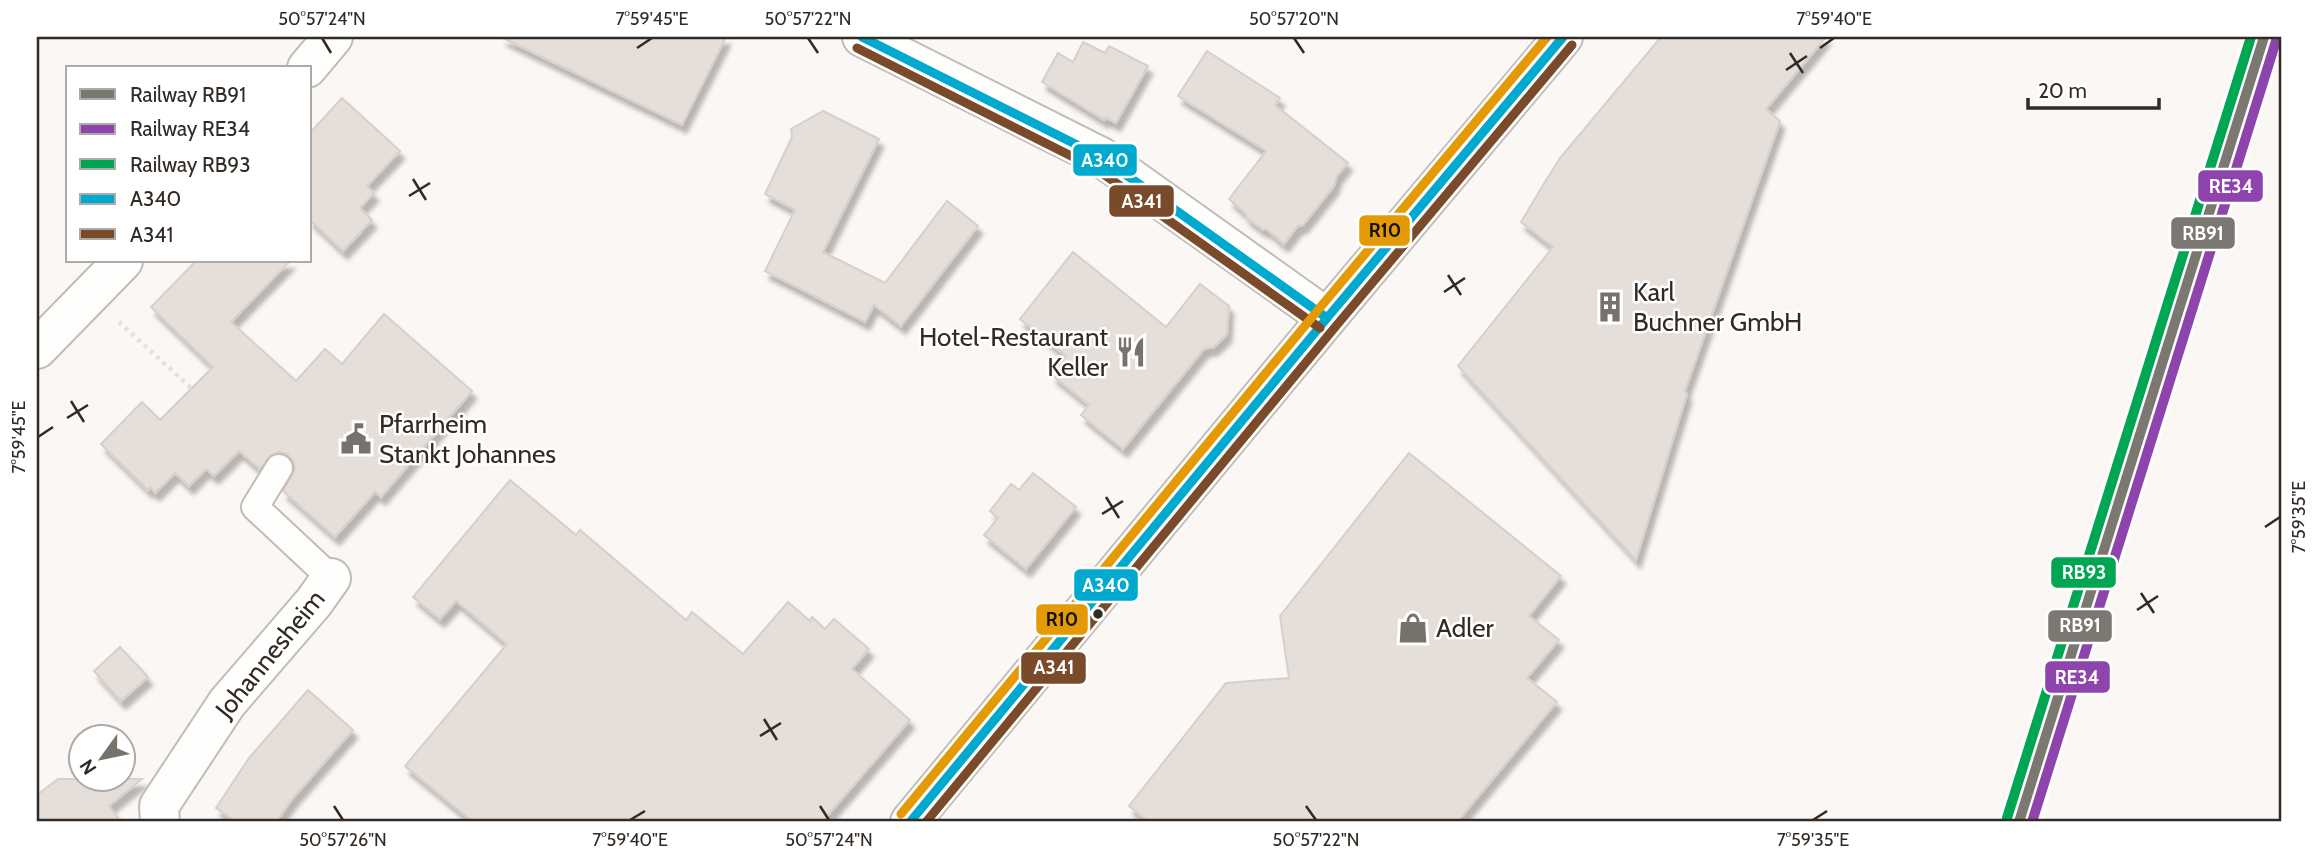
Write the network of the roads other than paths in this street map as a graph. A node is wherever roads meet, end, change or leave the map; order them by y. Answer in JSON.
{"nodes":[{"id":1,"x":332,"y":37,"type":"edge"},
{"id":2,"x":862,"y":37,"type":"edge"},
{"id":3,"x":1563,"y":37,"type":"edge"},
{"id":4,"x":309,"y":66,"type":"edge"},
{"id":5,"x":122,"y":262,"type":"edge"},
{"id":6,"x":1327,"y":318,"type":"junction"},
{"id":7,"x":37,"y":349,"type":"edge"},
{"id":8,"x":279,"y":468,"type":"road end"},
{"id":9,"x":331,"y":578,"type":"joint"},
{"id":10,"x":160,"y":822,"type":"edge"},
{"id":11,"x":910,"y":822,"type":"edge"}],
"edges":[{"from":1,"to":4,"type":"street"},
{"from":2,"to":6,"type":"street"},
{"from":3,"to":6,"type":"street"},
{"from":5,"to":7,"type":"street"},
{"from":6,"to":11,"type":"street"},
{"from":8,"to":9,"type":"lane","name":"Johannesheim"},
{"from":9,"to":10,"type":"street","name":"Johannesheim"}]}
